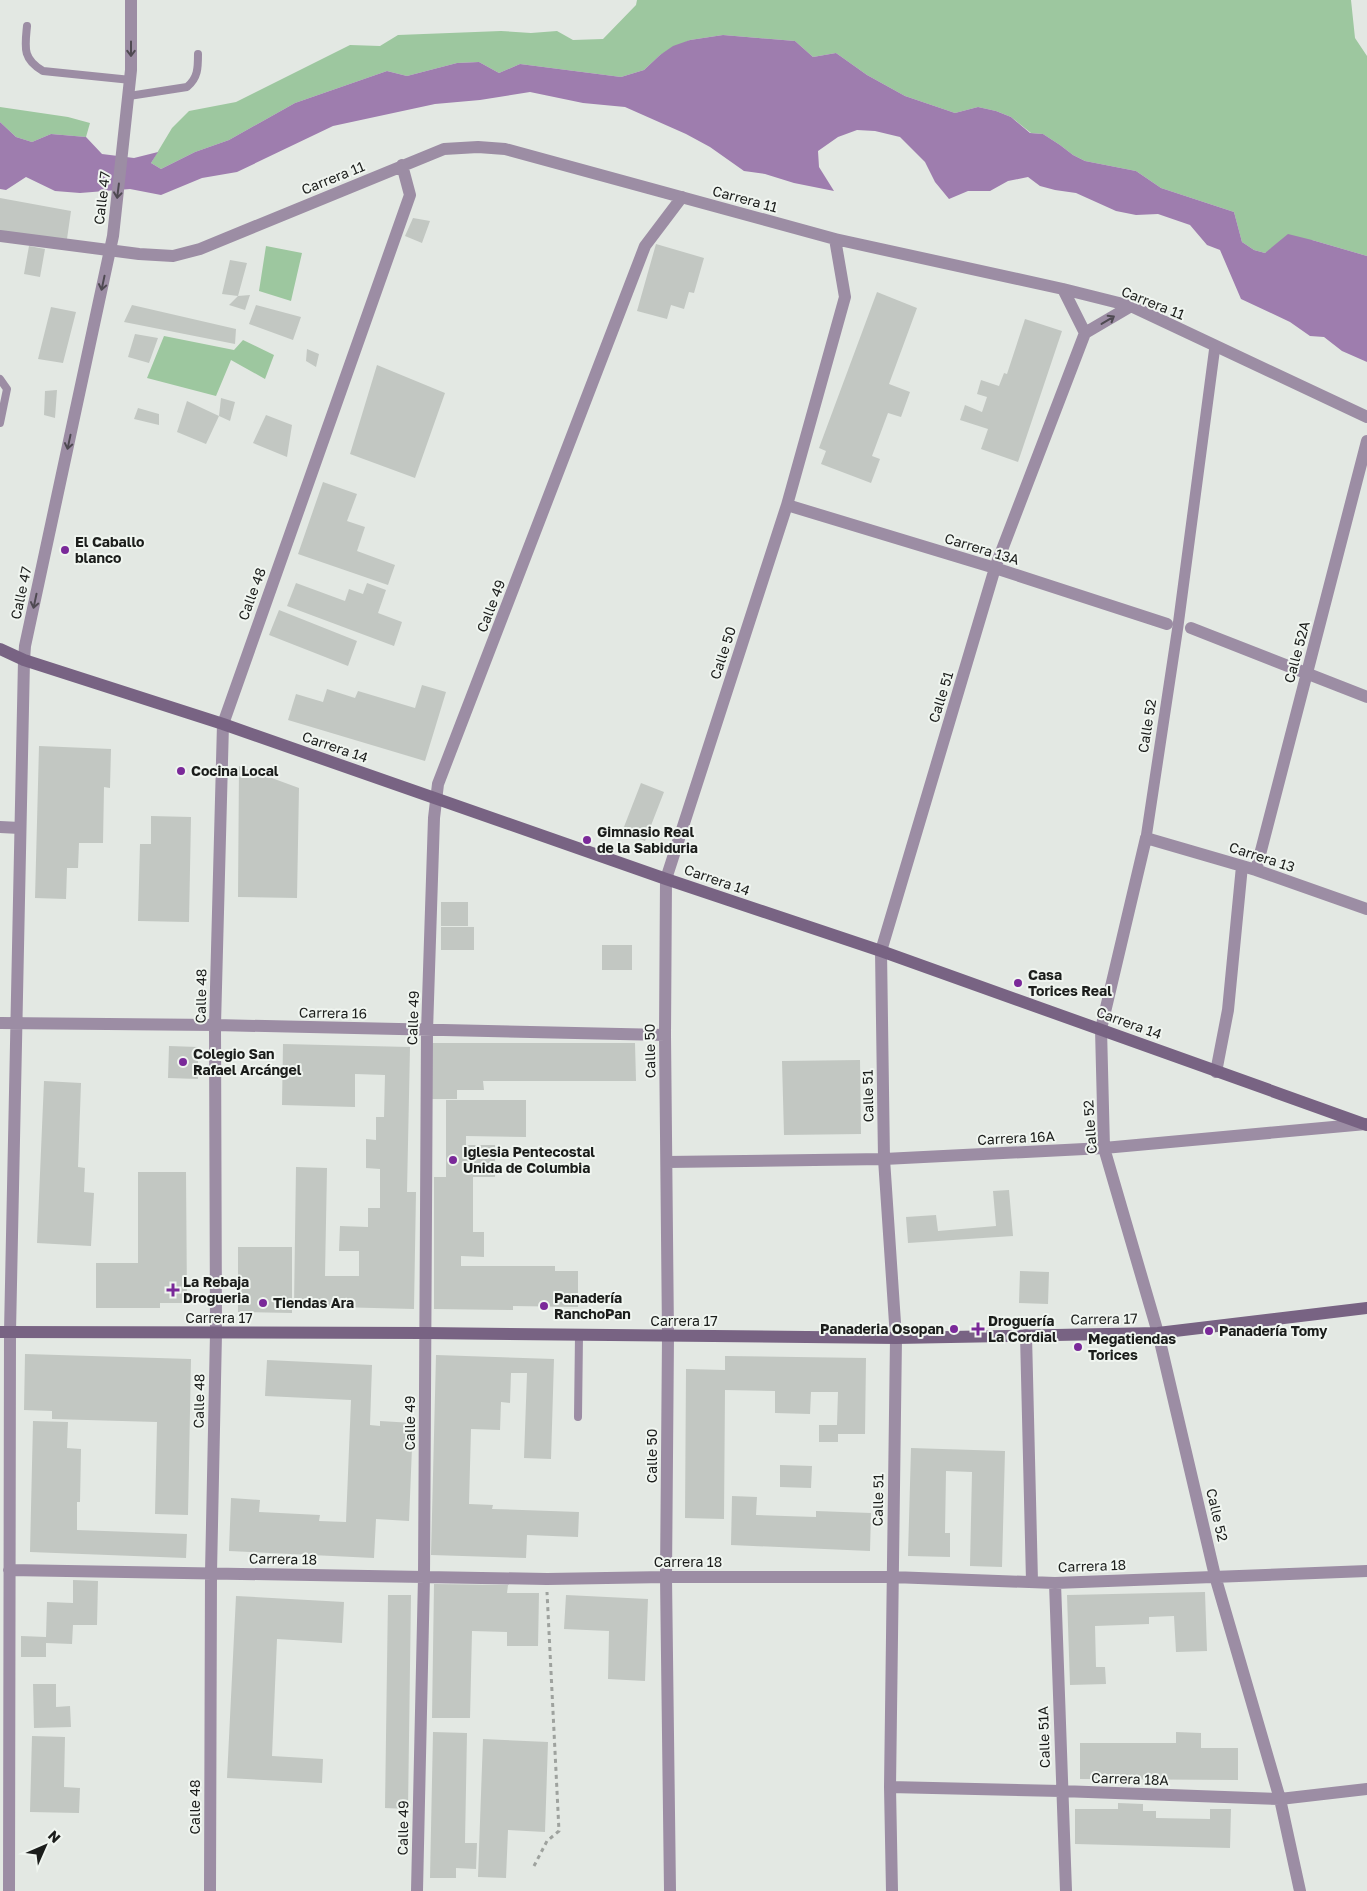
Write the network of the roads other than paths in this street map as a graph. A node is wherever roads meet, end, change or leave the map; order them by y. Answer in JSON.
{"nodes":[{"id":1,"x":131,"y":0,"type":"edge"},
{"id":2,"x":27,"y":26,"type":"dead end"},
{"id":3,"x":198,"y":54,"type":"dead end"},
{"id":4,"x":130,"y":80,"type":"junction"},
{"id":5,"x":129,"y":96,"type":"junction"},
{"id":6,"x":402,"y":165,"type":"junction"},
{"id":7,"x":682,"y":197,"type":"junction"},
{"id":8,"x":0,"y":236,"type":"edge"},
{"id":9,"x":835,"y":239,"type":"junction"},
{"id":10,"x":110,"y":250,"type":"junction"},
{"id":11,"x":1063,"y":289,"type":"junction"},
{"id":12,"x":1131,"y":306,"type":"junction"},
{"id":13,"x":1085,"y":334,"type":"junction"},
{"id":14,"x":1215,"y":346,"type":"junction"},
{"id":15,"x":0,"y":379,"type":"edge"},
{"id":16,"x":1367,"y":417,"type":"edge"},
{"id":17,"x":0,"y":423,"type":"edge"},
{"id":18,"x":1367,"y":441,"type":"edge"},
{"id":19,"x":787,"y":505,"type":"junction"},
{"id":20,"x":995,"y":568,"type":"junction"},
{"id":21,"x":1167,"y":624,"type":"dead end"},
{"id":22,"x":1191,"y":628,"type":"dead end"},
{"id":23,"x":0,"y":649,"type":"edge"},
{"id":24,"x":24,"y":660,"type":"junction"},
{"id":25,"x":1306,"y":674,"type":"junction"},
{"id":26,"x":1367,"y":697,"type":"edge"},
{"id":27,"x":224,"y":724,"type":"junction"},
{"id":28,"x":436,"y":799,"type":"junction"},
{"id":29,"x":0,"y":827,"type":"edge"},
{"id":30,"x":20,"y":828,"type":"junction"},
{"id":31,"x":1146,"y":838,"type":"junction"},
{"id":32,"x":1242,"y":866,"type":"junction"},
{"id":33,"x":1256,"y":870,"type":"junction"},
{"id":34,"x":666,"y":879,"type":"junction"},
{"id":35,"x":1367,"y":909,"type":"edge"},
{"id":36,"x":881,"y":951,"type":"junction"},
{"id":37,"x":0,"y":1023,"type":"edge"},
{"id":38,"x":16,"y":1023,"type":"junction"},
{"id":39,"x":215,"y":1026,"type":"junction"},
{"id":40,"x":1101,"y":1029,"type":"junction"},
{"id":41,"x":427,"y":1031,"type":"junction"},
{"id":42,"x":665,"y":1035,"type":"junction"},
{"id":43,"x":1216,"y":1072,"type":"junction"},
{"id":44,"x":1366,"y":1124,"type":"edge"},
{"id":45,"x":1104,"y":1148,"type":"junction"},
{"id":46,"x":884,"y":1159,"type":"junction"},
{"id":47,"x":667,"y":1162,"type":"junction"},
{"id":48,"x":1367,"y":1308,"type":"edge"},
{"id":49,"x":5,"y":1332,"type":"edge"},
{"id":50,"x":216,"y":1333,"type":"junction"},
{"id":51,"x":425,"y":1333,"type":"junction"},
{"id":52,"x":1158,"y":1333,"type":"junction"},
{"id":53,"x":579,"y":1335,"type":"junction"},
{"id":54,"x":1026,"y":1335,"type":"junction"},
{"id":55,"x":668,"y":1336,"type":"junction"},
{"id":56,"x":896,"y":1338,"type":"junction"},
{"id":57,"x":578,"y":1417,"type":"dead end"},
{"id":58,"x":8,"y":1570,"type":"junction"},
{"id":59,"x":1367,"y":1571,"type":"edge"},
{"id":60,"x":211,"y":1573,"type":"junction"},
{"id":61,"x":1215,"y":1576,"type":"junction"},
{"id":62,"x":424,"y":1577,"type":"junction"},
{"id":63,"x":666,"y":1577,"type":"junction"},
{"id":64,"x":892,"y":1577,"type":"junction"},
{"id":65,"x":1032,"y":1581,"type":"junction"},
{"id":66,"x":1055,"y":1583,"type":"junction"},
{"id":67,"x":890,"y":1787,"type":"junction"},
{"id":68,"x":1367,"y":1789,"type":"edge"},
{"id":69,"x":1061,"y":1791,"type":"junction"},
{"id":70,"x":1280,"y":1799,"type":"junction"},
{"id":71,"x":9,"y":1891,"type":"edge"},
{"id":72,"x":210,"y":1891,"type":"edge"},
{"id":73,"x":417,"y":1891,"type":"edge"},
{"id":74,"x":670,"y":1891,"type":"edge"},
{"id":75,"x":892,"y":1891,"type":"edge"},
{"id":76,"x":1066,"y":1891,"type":"edge"},
{"id":77,"x":1300,"y":1891,"type":"edge"}],
"edges":[{"from":1,"to":4,"type":"street","name":"Calle 47","one_way":true},
{"from":2,"to":4,"type":"lane"},
{"from":3,"to":5,"type":"lane"},
{"from":4,"to":5,"type":"street","name":"Calle 47"},
{"from":5,"to":10,"type":"street","name":"Calle 47","one_way":true},
{"from":6,"to":7,"type":"street","name":"Carrera 11"},
{"from":6,"to":10,"type":"street","name":"Carrera 11"},
{"from":6,"to":27,"type":"street","name":"Calle 48"},
{"from":7,"to":9,"type":"street","name":"Carrera 11"},
{"from":7,"to":28,"type":"street","name":"Calle 49"},
{"from":8,"to":10,"type":"street","name":"Carrera 11"},
{"from":9,"to":11,"type":"street","name":"Carrera 11"},
{"from":9,"to":19,"type":"street","name":"Calle 50"},
{"from":10,"to":24,"type":"street","name":"Calle 47","one_way":true},
{"from":11,"to":12,"type":"street","name":"Carrera 11"},
{"from":11,"to":13,"type":"street"},
{"from":13,"to":12,"type":"street","one_way":true},
{"from":12,"to":14,"type":"street","name":"Carrera 11"},
{"from":13,"to":20,"type":"street","name":"Calle 51"},
{"from":14,"to":16,"type":"street","name":"Carrera 11"},
{"from":14,"to":31,"type":"street","name":"Calle 52"},
{"from":15,"to":17,"type":"lane"},
{"from":18,"to":25,"type":"street","name":"Calle 52A"},
{"from":19,"to":20,"type":"street","name":"Carrera 13A"},
{"from":19,"to":34,"type":"street","name":"Calle 50"},
{"from":20,"to":21,"type":"street","name":"Carrera 13A"},
{"from":20,"to":36,"type":"street","name":"Calle 51"},
{"from":22,"to":25,"type":"street"},
{"from":23,"to":24,"type":"main road","name":"Carrera 14"},
{"from":24,"to":27,"type":"main road","name":"Carrera 14"},
{"from":24,"to":30,"type":"street","name":"Calle 47"},
{"from":25,"to":26,"type":"street"},
{"from":25,"to":33,"type":"street","name":"Calle 52A"},
{"from":27,"to":28,"type":"main road","name":"Carrera 14"},
{"from":27,"to":39,"type":"street","name":"Calle 48"},
{"from":28,"to":34,"type":"main road","name":"Carrera 14"},
{"from":28,"to":41,"type":"street","name":"Calle 49"},
{"from":29,"to":30,"type":"street"},
{"from":30,"to":38,"type":"street","name":"Calle 47"},
{"from":31,"to":32,"type":"street","name":"Carrera 13"},
{"from":31,"to":40,"type":"street","name":"Calle 52"},
{"from":32,"to":33,"type":"street","name":"Carrera 13"},
{"from":32,"to":43,"type":"street"},
{"from":33,"to":35,"type":"street","name":"Carrera 13"},
{"from":34,"to":36,"type":"main road","name":"Carrera 14"},
{"from":34,"to":42,"type":"street","name":"Calle 50"},
{"from":36,"to":40,"type":"main road","name":"Carrera 14"},
{"from":36,"to":46,"type":"street","name":"Calle 51"},
{"from":37,"to":38,"type":"street","name":"Carrera 16"},
{"from":38,"to":39,"type":"street","name":"Carrera 16"},
{"from":38,"to":49,"type":"street","name":"Calle 47"},
{"from":39,"to":41,"type":"street","name":"Carrera 16"},
{"from":39,"to":50,"type":"street","name":"Calle 48"},
{"from":40,"to":43,"type":"main road","name":"Carrera 14"},
{"from":40,"to":45,"type":"street","name":"Calle 52"},
{"from":41,"to":42,"type":"street","name":"Carrera 16"},
{"from":41,"to":51,"type":"street","name":"Calle 49"},
{"from":42,"to":47,"type":"street","name":"Calle 50"},
{"from":43,"to":44,"type":"main road","name":"Carrera 14"},
{"from":44,"to":45,"type":"street","name":"Carrera 16A"},
{"from":45,"to":46,"type":"street","name":"Carrera 16A"},
{"from":45,"to":52,"type":"street","name":"Calle 52"},
{"from":46,"to":47,"type":"street","name":"Carrera 16A"},
{"from":46,"to":56,"type":"street","name":"Calle 51"},
{"from":47,"to":55,"type":"street","name":"Calle 50"},
{"from":48,"to":52,"type":"main road","name":"Carrera 17"},
{"from":49,"to":50,"type":"main road","name":"Carrera 17"},
{"from":49,"to":58,"type":"street","name":"Calle 47"},
{"from":50,"to":51,"type":"main road","name":"Carrera 17"},
{"from":50,"to":60,"type":"street","name":"Calle 48"},
{"from":51,"to":53,"type":"main road","name":"Carrera 17"},
{"from":51,"to":62,"type":"street","name":"Calle 49"},
{"from":52,"to":54,"type":"main road","name":"Carrera 17"},
{"from":52,"to":61,"type":"street","name":"Calle 52"},
{"from":53,"to":55,"type":"main road","name":"Carrera 17"},
{"from":53,"to":57,"type":"lane"},
{"from":54,"to":56,"type":"main road","name":"Carrera 17"},
{"from":54,"to":65,"type":"street"},
{"from":55,"to":56,"type":"main road","name":"Carrera 17"},
{"from":55,"to":63,"type":"street","name":"Calle 50"},
{"from":56,"to":64,"type":"street","name":"Calle 51"},
{"from":58,"to":60,"type":"street","name":"Carrera 18"},
{"from":58,"to":71,"type":"street","name":"Calle 47"},
{"from":59,"to":61,"type":"street","name":"Carrera 18"},
{"from":60,"to":62,"type":"street","name":"Carrera 18"},
{"from":60,"to":72,"type":"street","name":"Calle 48"},
{"from":61,"to":66,"type":"street","name":"Carrera 18"},
{"from":61,"to":70,"type":"street","name":"Calle 52"},
{"from":62,"to":63,"type":"street","name":"Carrera 18"},
{"from":62,"to":73,"type":"street","name":"Calle 49"},
{"from":63,"to":64,"type":"street","name":"Carrera 18"},
{"from":63,"to":74,"type":"street","name":"Calle 50"},
{"from":64,"to":65,"type":"street","name":"Carrera 18"},
{"from":64,"to":67,"type":"street","name":"Calle 51"},
{"from":65,"to":66,"type":"street","name":"Carrera 18"},
{"from":66,"to":69,"type":"street","name":"Calle 51A"},
{"from":67,"to":69,"type":"street","name":"Carrera 18A"},
{"from":67,"to":75,"type":"street","name":"Calle 51"},
{"from":68,"to":70,"type":"street","name":"Carrera 18A"},
{"from":69,"to":70,"type":"street","name":"Carrera 18A"},
{"from":69,"to":76,"type":"street","name":"Calle 51A"},
{"from":70,"to":77,"type":"street","name":"Calle 52"}]}
